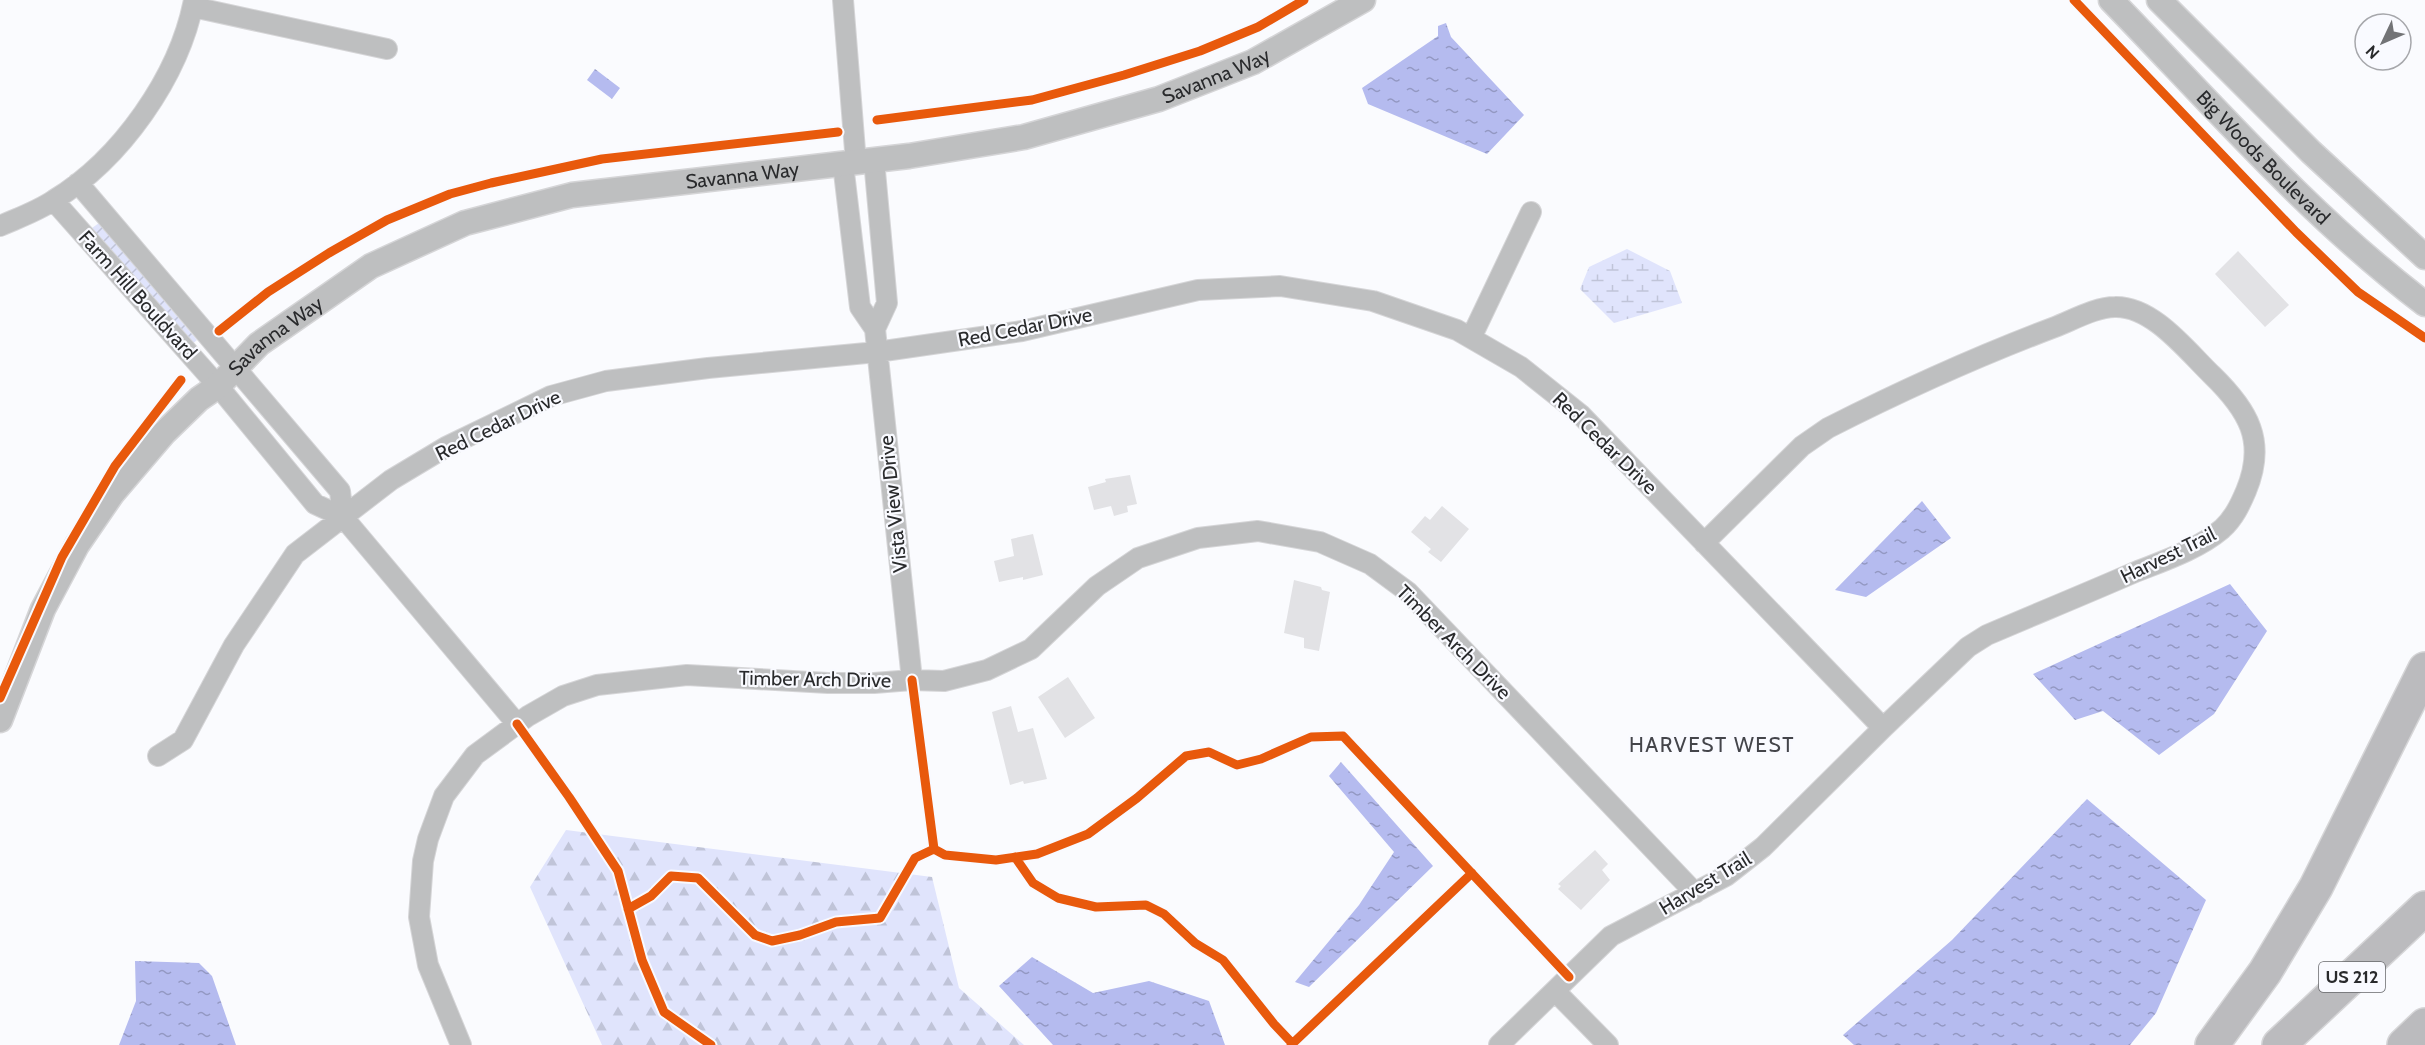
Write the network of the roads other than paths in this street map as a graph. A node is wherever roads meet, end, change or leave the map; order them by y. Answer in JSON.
{"nodes":[{"id":1,"x":843,"y":0,"type":"edge"},
{"id":2,"x":1363,"y":0,"type":"edge"},
{"id":3,"x":2111,"y":0,"type":"edge"},
{"id":4,"x":2159,"y":0,"type":"edge"},
{"id":5,"x":194,"y":4,"type":"edge"},
{"id":6,"x":387,"y":49,"type":"dead end"},
{"id":7,"x":858,"y":162,"type":"junction"},
{"id":8,"x":78,"y":183,"type":"junction"},
{"id":9,"x":54,"y":201,"type":"junction"},
{"id":10,"x":1531,"y":212,"type":"dead end"},
{"id":11,"x":0,"y":226,"type":"edge"},
{"id":12,"x":2425,"y":257,"type":"edge"},
{"id":13,"x":2425,"y":304,"type":"edge"},
{"id":14,"x":875,"y":329,"type":"junction"},
{"id":15,"x":1471,"y":338,"type":"junction"},
{"id":16,"x":877,"y":352,"type":"junction"},
{"id":17,"x":237,"y":367,"type":"junction"},
{"id":18,"x":218,"y":386,"type":"junction"},
{"id":19,"x":343,"y":517,"type":"junction"},
{"id":20,"x":1704,"y":543,"type":"junction"},
{"id":21,"x":2425,"y":669,"type":"edge"},
{"id":22,"x":912,"y":680,"type":"junction"},
{"id":23,"x":0,"y":720,"type":"edge"},
{"id":24,"x":517,"y":724,"type":"junction"},
{"id":25,"x":1883,"y":728,"type":"junction"},
{"id":26,"x":158,"y":756,"type":"dead end"},
{"id":27,"x":1695,"y":893,"type":"junction"},
{"id":28,"x":2425,"y":908,"type":"edge"},
{"id":29,"x":1555,"y":991,"type":"junction"},
{"id":30,"x":2425,"y":1025,"type":"edge"},
{"id":31,"x":461,"y":1045,"type":"edge"},
{"id":32,"x":1499,"y":1045,"type":"edge"},
{"id":33,"x":1608,"y":1045,"type":"edge"},
{"id":34,"x":2212,"y":1045,"type":"edge"},
{"id":35,"x":2279,"y":1045,"type":"edge"},
{"id":36,"x":2404,"y":1045,"type":"edge"}],
"edges":[{"from":1,"to":7,"type":"street","name":"Vista View Drive"},
{"from":2,"to":7,"type":"street","name":"Savanna Way"},
{"from":3,"to":13,"type":"street","name":"Big Woods Boulevard"},
{"from":4,"to":12,"type":"street","name":"Big Woods Boulevard"},
{"from":5,"to":6,"type":"street"},
{"from":5,"to":8,"type":"street"},
{"from":7,"to":14,"type":"street","name":"Vista View Drive"},
{"from":7,"to":14,"type":"street","name":"Vista View Drive"},
{"from":7,"to":17,"type":"street","name":"Savanna Way"},
{"from":8,"to":9,"type":"street"},
{"from":8,"to":17,"type":"street","name":"Farm Hill Bouldvard"},
{"from":9,"to":11,"type":"street"},
{"from":9,"to":18,"type":"street","name":"Farm Hill Bouldvard"},
{"from":10,"to":15,"type":"street"},
{"from":14,"to":16,"type":"street","name":"Vista View Drive"},
{"from":15,"to":16,"type":"street","name":"Red Cedar Drive"},
{"from":15,"to":20,"type":"street","name":"Red Cedar Drive"},
{"from":16,"to":19,"type":"street","name":"Red Cedar Drive"},
{"from":16,"to":22,"type":"street","name":"Vista View Drive"},
{"from":17,"to":18,"type":"street","name":"Savanna Way"},
{"from":17,"to":19,"type":"street","name":"Farm Hill Bouldvard"},
{"from":18,"to":19,"type":"street","name":"Farm Hill Bouldvard"},
{"from":18,"to":23,"type":"street","name":"Savanna Way"},
{"from":19,"to":24,"type":"street","name":"Farm Hill Bouldvard"},
{"from":19,"to":26,"type":"street","name":"Red Cedar Drive"},
{"from":20,"to":25,"type":"street","name":"Red Cedar Drive"},
{"from":20,"to":25,"type":"street","name":"Harvest Trail"},
{"from":21,"to":34,"type":"highway"},
{"from":22,"to":24,"type":"street","name":"Timber Arch Drive"},
{"from":22,"to":27,"type":"street","name":"Timber Arch Drive"},
{"from":24,"to":31,"type":"street","name":"Timber Arch Drive"},
{"from":25,"to":27,"type":"street","name":"Harvest Trail"},
{"from":27,"to":29,"type":"street","name":"Harvest Trail"},
{"from":28,"to":35,"type":"highway","number":"US 212"},
{"from":29,"to":32,"type":"street","name":"Harvest Trail"},
{"from":29,"to":33,"type":"street"},
{"from":30,"to":36,"type":"highway"}]}
